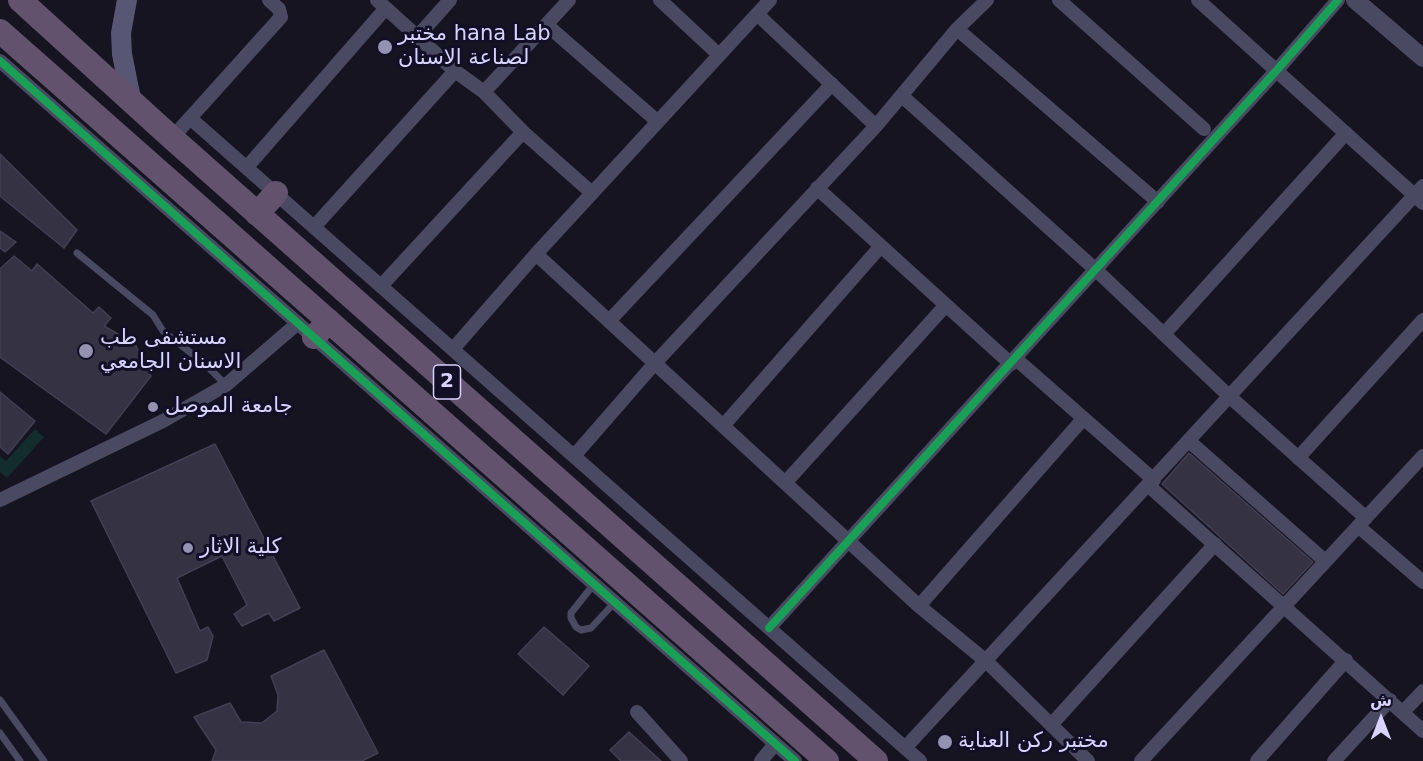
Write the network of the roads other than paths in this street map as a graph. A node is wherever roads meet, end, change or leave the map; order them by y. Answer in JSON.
{"nodes":[{"id":1,"x":20,"y":0,"type":"edge"},
{"id":2,"x":128,"y":0,"type":"edge"},
{"id":3,"x":269,"y":0,"type":"edge"},
{"id":4,"x":450,"y":0,"type":"edge"},
{"id":5,"x":569,"y":0,"type":"edge"},
{"id":6,"x":660,"y":0,"type":"edge"},
{"id":7,"x":770,"y":0,"type":"edge"},
{"id":8,"x":987,"y":0,"type":"edge"},
{"id":9,"x":1059,"y":0,"type":"edge"},
{"id":10,"x":1198,"y":0,"type":"edge"},
{"id":11,"x":1338,"y":0,"type":"edge"},
{"id":12,"x":1355,"y":0,"type":"edge"},
{"id":13,"x":382,"y":4,"type":"edge"},
{"id":14,"x":757,"y":14,"type":"junction"},
{"id":15,"x":548,"y":26,"type":"junction"},
{"id":16,"x":957,"y":29,"type":"junction"},
{"id":17,"x":0,"y":31,"type":"edge"},
{"id":18,"x":418,"y":36,"type":"junction"},
{"id":19,"x":1421,"y":51,"type":"edge"},
{"id":20,"x":719,"y":55,"type":"junction"},
{"id":21,"x":0,"y":61,"type":"edge"},
{"id":22,"x":1277,"y":70,"type":"junction"},
{"id":23,"x":455,"y":71,"type":"junction"},
{"id":24,"x":832,"y":84,"type":"junction"},
{"id":25,"x":484,"y":92,"type":"junction"},
{"id":26,"x":902,"y":96,"type":"junction"},
{"id":27,"x":131,"y":99,"type":"junction"},
{"id":28,"x":190,"y":118,"type":"junction"},
{"id":29,"x":657,"y":120,"type":"junction"},
{"id":30,"x":876,"y":126,"type":"junction"},
{"id":31,"x":1204,"y":129,"type":"dead end"},
{"id":32,"x":523,"y":132,"type":"junction"},
{"id":33,"x":1346,"y":133,"type":"junction"},
{"id":34,"x":172,"y":138,"type":"junction"},
{"id":35,"x":247,"y":167,"type":"junction"},
{"id":36,"x":817,"y":188,"type":"junction"},
{"id":37,"x":276,"y":193,"type":"junction"},
{"id":38,"x":592,"y":193,"type":"junction"},
{"id":39,"x":1420,"y":194,"type":"edge"},
{"id":40,"x":1158,"y":202,"type":"junction"},
{"id":41,"x":257,"y":214,"type":"junction"},
{"id":42,"x":314,"y":227,"type":"junction"},
{"id":43,"x":881,"y":246,"type":"junction"},
{"id":44,"x":77,"y":253,"type":"dead end"},
{"id":45,"x":536,"y":254,"type":"junction"},
{"id":46,"x":1096,"y":270,"type":"junction"},
{"id":47,"x":381,"y":286,"type":"junction"},
{"id":48,"x":946,"y":305,"type":"junction"},
{"id":49,"x":1423,"y":320,"type":"edge"},
{"id":50,"x":609,"y":321,"type":"junction"},
{"id":51,"x":314,"y":327,"type":"junction"},
{"id":52,"x":1164,"y":334,"type":"junction"},
{"id":53,"x":453,"y":349,"type":"junction"},
{"id":54,"x":1013,"y":361,"type":"junction"},
{"id":55,"x":655,"y":363,"type":"junction"},
{"id":56,"x":226,"y":385,"type":"junction"},
{"id":57,"x":1229,"y":396,"type":"junction"},
{"id":58,"x":1083,"y":419,"type":"junction"},
{"id":59,"x":723,"y":426,"type":"junction"},
{"id":60,"x":1190,"y":442,"type":"junction"},
{"id":61,"x":574,"y":456,"type":"junction"},
{"id":62,"x":1423,"y":456,"type":"edge"},
{"id":63,"x":1298,"y":458,"type":"junction"},
{"id":64,"x":555,"y":478,"type":"junction"},
{"id":65,"x":785,"y":483,"type":"junction"},
{"id":66,"x":1152,"y":483,"type":"junction"},
{"id":67,"x":0,"y":500,"type":"edge"},
{"id":68,"x":534,"y":501,"type":"junction"},
{"id":69,"x":1362,"y":522,"type":"junction"},
{"id":70,"x":850,"y":542,"type":"junction"},
{"id":71,"x":1215,"y":544,"type":"junction"},
{"id":72,"x":1324,"y":560,"type":"junction"},
{"id":73,"x":1423,"y":582,"type":"edge"},
{"id":74,"x":594,"y":584,"type":"junction"},
{"id":75,"x":615,"y":602,"type":"junction"},
{"id":76,"x":1285,"y":605,"type":"junction"},
{"id":77,"x":919,"y":606,"type":"junction"},
{"id":78,"x":769,"y":628,"type":"junction"},
{"id":79,"x":1346,"y":660,"type":"junction"},
{"id":80,"x":986,"y":661,"type":"junction"},
{"id":81,"x":1423,"y":691,"type":"edge"},
{"id":82,"x":0,"y":700,"type":"edge"},
{"id":83,"x":1390,"y":700,"type":"junction"},
{"id":84,"x":637,"y":712,"type":"dead end"},
{"id":85,"x":1403,"y":712,"type":"junction"},
{"id":86,"x":1051,"y":725,"type":"junction"},
{"id":87,"x":1423,"y":731,"type":"edge"},
{"id":88,"x":0,"y":733,"type":"edge"},
{"id":89,"x":775,"y":744,"type":"junction"},
{"id":90,"x":905,"y":748,"type":"junction"},
{"id":91,"x":20,"y":761,"type":"edge"},
{"id":92,"x":44,"y":761,"type":"edge"},
{"id":93,"x":681,"y":761,"type":"edge"},
{"id":94,"x":761,"y":761,"type":"edge"},
{"id":95,"x":795,"y":761,"type":"edge"},
{"id":96,"x":827,"y":761,"type":"edge"},
{"id":97,"x":876,"y":761,"type":"edge"},
{"id":98,"x":920,"y":761,"type":"edge"},
{"id":99,"x":1089,"y":761,"type":"edge"},
{"id":100,"x":1142,"y":761,"type":"edge"},
{"id":101,"x":1257,"y":761,"type":"edge"},
{"id":102,"x":1334,"y":761,"type":"edge"}],
"edges":[{"from":1,"to":27,"type":"highway","number":"2"},
{"from":2,"to":27,"type":"main road"},
{"from":3,"to":28,"type":"street"},
{"from":4,"to":18,"type":"street"},
{"from":5,"to":15,"type":"street"},
{"from":6,"to":20,"type":"street"},
{"from":7,"to":14,"type":"street"},
{"from":8,"to":16,"type":"street"},
{"from":9,"to":31,"type":"street"},
{"from":10,"to":22,"type":"street"},
{"from":11,"to":22,"type":"street"},
{"from":12,"to":19,"type":"street"},
{"from":13,"to":18,"type":"street"},
{"from":13,"to":35,"type":"street"},
{"from":14,"to":20,"type":"street"},
{"from":14,"to":24,"type":"street"},
{"from":15,"to":25,"type":"street"},
{"from":15,"to":29,"type":"street"},
{"from":16,"to":26,"type":"street"},
{"from":16,"to":40,"type":"street"},
{"from":17,"to":51,"type":"highway","number":"2"},
{"from":18,"to":23,"type":"street"},
{"from":20,"to":29,"type":"street"},
{"from":21,"to":51,"type":"street"},
{"from":22,"to":33,"type":"street"},
{"from":22,"to":40,"type":"street"},
{"from":23,"to":25,"type":"street"},
{"from":23,"to":42,"type":"street"},
{"from":24,"to":30,"type":"street"},
{"from":24,"to":50,"type":"street"},
{"from":25,"to":32,"type":"street"},
{"from":26,"to":30,"type":"street"},
{"from":26,"to":46,"type":"street"},
{"from":27,"to":34,"type":"highway","number":"2"},
{"from":28,"to":34,"type":"street"},
{"from":28,"to":35,"type":"street"},
{"from":29,"to":38,"type":"street"},
{"from":30,"to":36,"type":"street"},
{"from":32,"to":38,"type":"street"},
{"from":32,"to":47,"type":"street"},
{"from":33,"to":39,"type":"street"},
{"from":33,"to":52,"type":"street"},
{"from":34,"to":41,"type":"highway","number":"2"},
{"from":35,"to":37,"type":"street"},
{"from":36,"to":43,"type":"street"},
{"from":36,"to":55,"type":"street"},
{"from":37,"to":41,"type":"highway"},
{"from":37,"to":42,"type":"street"},
{"from":38,"to":45,"type":"street"},
{"from":39,"to":57,"type":"street"},
{"from":40,"to":46,"type":"street"},
{"from":41,"to":64,"type":"highway","number":"2"},
{"from":42,"to":47,"type":"street"},
{"from":43,"to":48,"type":"street"},
{"from":43,"to":59,"type":"street"},
{"from":44,"to":56,"type":"lane"},
{"from":45,"to":50,"type":"street"},
{"from":45,"to":53,"type":"street"},
{"from":46,"to":52,"type":"street"},
{"from":46,"to":54,"type":"street"},
{"from":47,"to":53,"type":"street"},
{"from":48,"to":54,"type":"street"},
{"from":48,"to":65,"type":"street"},
{"from":49,"to":63,"type":"street"},
{"from":50,"to":55,"type":"street"},
{"from":51,"to":56,"type":"street"},
{"from":51,"to":68,"type":"highway","number":"2"},
{"from":51,"to":74,"type":"street"},
{"from":52,"to":57,"type":"street"},
{"from":53,"to":61,"type":"street"},
{"from":54,"to":58,"type":"street"},
{"from":54,"to":70,"type":"street"},
{"from":55,"to":59,"type":"street"},
{"from":55,"to":61,"type":"street"},
{"from":56,"to":67,"type":"street"},
{"from":57,"to":60,"type":"street"},
{"from":57,"to":63,"type":"street"},
{"from":58,"to":66,"type":"street"},
{"from":58,"to":77,"type":"street"},
{"from":59,"to":65,"type":"street"},
{"from":60,"to":66,"type":"street"},
{"from":60,"to":72,"type":"street"},
{"from":61,"to":78,"type":"street"},
{"from":62,"to":69,"type":"street"},
{"from":63,"to":69,"type":"street"},
{"from":64,"to":68,"type":"highway"},
{"from":64,"to":97,"type":"highway","number":"2"},
{"from":65,"to":70,"type":"street"},
{"from":66,"to":71,"type":"street"},
{"from":66,"to":80,"type":"street"},
{"from":68,"to":96,"type":"highway","number":"2"},
{"from":69,"to":72,"type":"street"},
{"from":69,"to":73,"type":"street"},
{"from":70,"to":77,"type":"street"},
{"from":70,"to":78,"type":"street"},
{"from":71,"to":76,"type":"street"},
{"from":71,"to":86,"type":"street"},
{"from":72,"to":76,"type":"street"},
{"from":74,"to":75,"type":"street"},
{"from":74,"to":75,"type":"lane"},
{"from":75,"to":89,"type":"street"},
{"from":76,"to":79,"type":"street"},
{"from":76,"to":100,"type":"street"},
{"from":77,"to":80,"type":"street"},
{"from":78,"to":90,"type":"street"},
{"from":79,"to":83,"type":"street"},
{"from":79,"to":101,"type":"street"},
{"from":80,"to":86,"type":"street"},
{"from":80,"to":90,"type":"street"},
{"from":81,"to":85,"type":"street"},
{"from":82,"to":92,"type":"lane"},
{"from":83,"to":85,"type":"street"},
{"from":83,"to":102,"type":"street"},
{"from":84,"to":93,"type":"street"},
{"from":85,"to":87,"type":"street"},
{"from":86,"to":99,"type":"street"},
{"from":88,"to":91,"type":"lane"},
{"from":89,"to":94,"type":"street"},
{"from":89,"to":95,"type":"street"},
{"from":90,"to":98,"type":"street"}]}
